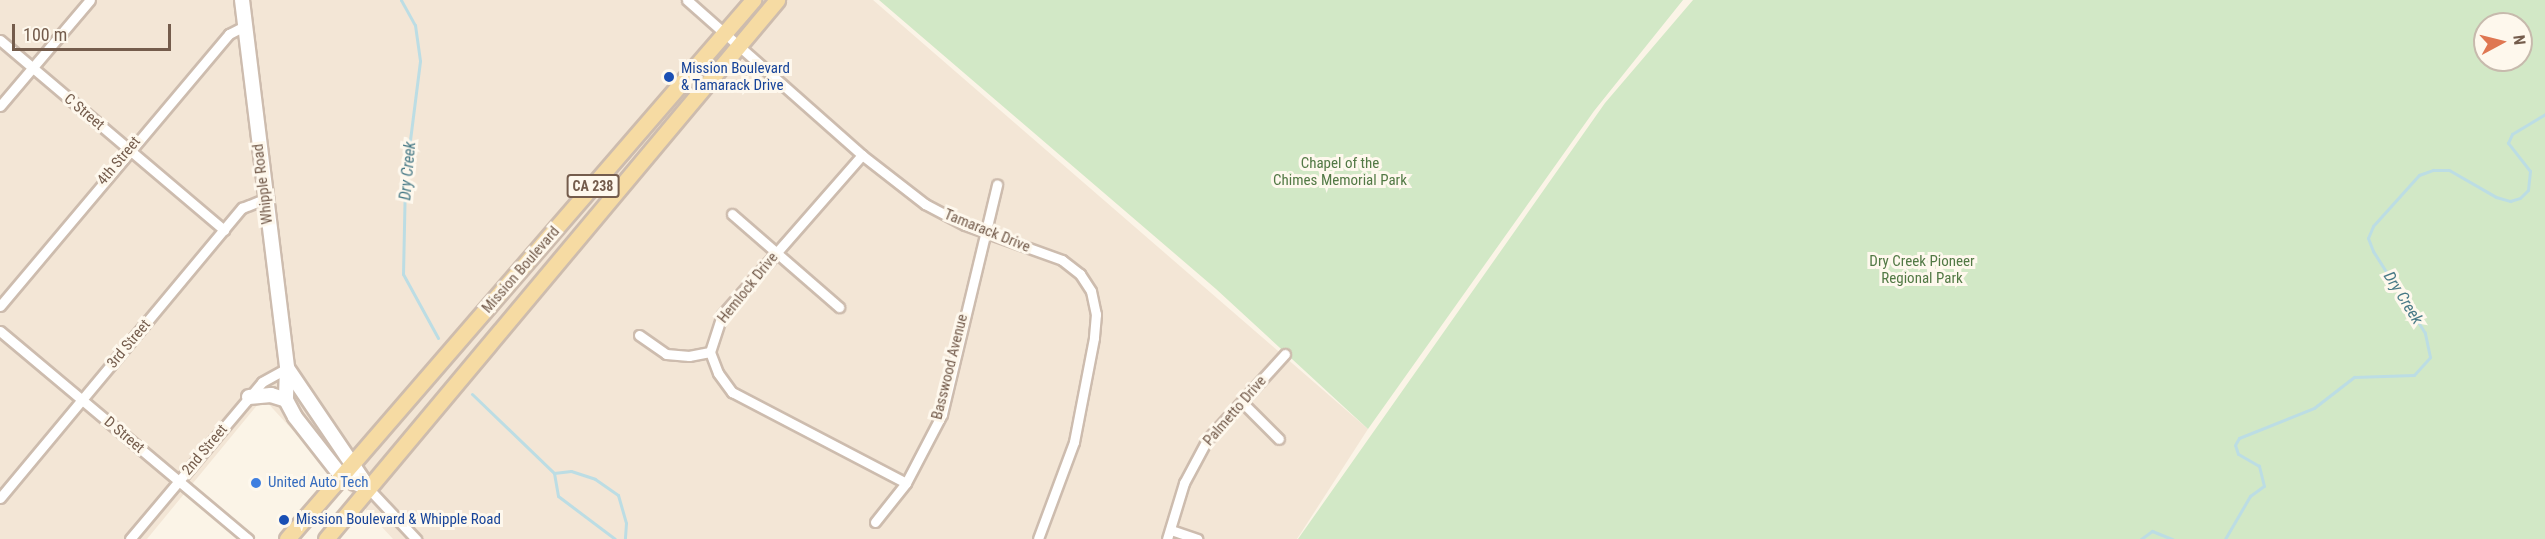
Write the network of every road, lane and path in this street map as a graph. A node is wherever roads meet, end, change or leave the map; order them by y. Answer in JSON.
{"nodes":[{"id":1,"x":90,"y":0,"type":"edge"},
{"id":2,"x":242,"y":0,"type":"edge"},
{"id":3,"x":689,"y":0,"type":"edge"},
{"id":4,"x":753,"y":0,"type":"edge"},
{"id":5,"x":777,"y":0,"type":"edge"},
{"id":6,"x":245,"y":26,"type":"junction"},
{"id":7,"x":725,"y":33,"type":"junction"},
{"id":8,"x":0,"y":40,"type":"edge"},
{"id":9,"x":739,"y":45,"type":"junction"},
{"id":10,"x":32,"y":67,"type":"junction"},
{"id":11,"x":0,"y":106,"type":"edge"},
{"id":12,"x":129,"y":149,"type":"junction"},
{"id":13,"x":862,"y":155,"type":"junction"},
{"id":14,"x":997,"y":185,"type":"dead end"},
{"id":15,"x":264,"y":199,"type":"junction"},
{"id":16,"x":732,"y":214,"type":"dead end"},
{"id":17,"x":224,"y":230,"type":"junction"},
{"id":18,"x":983,"y":232,"type":"junction"},
{"id":19,"x":777,"y":252,"type":"junction"},
{"id":20,"x":0,"y":306,"type":"edge"},
{"id":21,"x":839,"y":307,"type":"dead end"},
{"id":22,"x":0,"y":331,"type":"edge"},
{"id":23,"x":639,"y":335,"type":"dead end"},
{"id":24,"x":711,"y":352,"type":"junction"},
{"id":25,"x":1285,"y":354,"type":"dead end"},
{"id":26,"x":286,"y":368,"type":"junction"},
{"id":27,"x":249,"y":397,"type":"junction"},
{"id":28,"x":82,"y":400,"type":"junction"},
{"id":29,"x":286,"y":400,"type":"junction"},
{"id":30,"x":1242,"y":402,"type":"junction"},
{"id":31,"x":1279,"y":439,"type":"dead end"},
{"id":32,"x":353,"y":464,"type":"junction"},
{"id":33,"x":342,"y":477,"type":"junction"},
{"id":34,"x":179,"y":481,"type":"junction"},
{"id":35,"x":906,"y":483,"type":"junction"},
{"id":36,"x":369,"y":489,"type":"junction"},
{"id":37,"x":0,"y":498,"type":"edge"},
{"id":38,"x":875,"y":522,"type":"dead end"},
{"id":39,"x":1169,"y":535,"type":"edge"},
{"id":40,"x":130,"y":539,"type":"edge"},
{"id":41,"x":248,"y":539,"type":"edge"},
{"id":42,"x":287,"y":539,"type":"edge"},
{"id":43,"x":326,"y":539,"type":"edge"},
{"id":44,"x":416,"y":539,"type":"edge"},
{"id":45,"x":1038,"y":539,"type":"edge"},
{"id":46,"x":1197,"y":539,"type":"edge"}],
"edges":[{"from":1,"to":10,"type":"street"},
{"from":2,"to":6,"type":"main road","name":"Whipple Road"},
{"from":3,"to":7,"type":"street","name":"Tamarack Drive"},
{"from":4,"to":7,"type":"main road","name":"Mission Boulevard","number":"CA 238"},
{"from":5,"to":9,"type":"main road","name":"Mission Boulevard","number":"CA 238"},
{"from":6,"to":12,"type":"street","name":"4th Street"},
{"from":6,"to":15,"type":"main road","name":"Whipple Road"},
{"from":7,"to":9,"type":"street","name":"Tamarack Drive"},
{"from":7,"to":32,"type":"main road","name":"Mission Boulevard","number":"CA 238"},
{"from":8,"to":10,"type":"street","name":"C Street"},
{"from":9,"to":13,"type":"street","name":"Tamarack Drive"},
{"from":9,"to":36,"type":"main road","name":"Mission Boulevard","number":"CA 238"},
{"from":10,"to":11,"type":"street"},
{"from":10,"to":12,"type":"street","name":"C Street"},
{"from":12,"to":17,"type":"street","name":"C Street"},
{"from":12,"to":20,"type":"street","name":"4th Street"},
{"from":13,"to":18,"type":"street","name":"Tamarack Drive"},
{"from":13,"to":19,"type":"street","name":"Hemlock Drive"},
{"from":14,"to":18,"type":"street","name":"Basswood Avenue"},
{"from":15,"to":17,"type":"street","name":"3rd Street"},
{"from":15,"to":26,"type":"main road","name":"Whipple Road"},
{"from":16,"to":19,"type":"street"},
{"from":17,"to":28,"type":"street","name":"3rd Street"},
{"from":18,"to":35,"type":"street","name":"Basswood Avenue"},
{"from":18,"to":45,"type":"street","name":"Tamarack Drive"},
{"from":19,"to":21,"type":"street"},
{"from":19,"to":24,"type":"street","name":"Hemlock Drive"},
{"from":22,"to":28,"type":"street","name":"D Street"},
{"from":23,"to":24,"type":"street"},
{"from":24,"to":35,"type":"street"},
{"from":25,"to":30,"type":"street","name":"Palmetto Drive"},
{"from":26,"to":27,"type":"street","name":"2nd Street"},
{"from":26,"to":29,"type":"main road","name":"Whipple Road"},
{"from":26,"to":32,"type":"main road","name":"Whipple Road"},
{"from":27,"to":29,"type":"main road"},
{"from":27,"to":34,"type":"street","name":"2nd Street"},
{"from":28,"to":34,"type":"street","name":"D Street"},
{"from":28,"to":37,"type":"street","name":"3rd Street"},
{"from":29,"to":33,"type":"main road"},
{"from":30,"to":31,"type":"street"},
{"from":30,"to":39,"type":"street","name":"Palmetto Drive"},
{"from":32,"to":33,"type":"main road","name":"Mission Boulevard","number":"CA 238"},
{"from":32,"to":36,"type":"main road","name":"Whipple Road"},
{"from":33,"to":36,"type":"main road"},
{"from":33,"to":42,"type":"main road","name":"Mission Boulevard","number":"CA 238"},
{"from":34,"to":40,"type":"street","name":"2nd Street"},
{"from":34,"to":41,"type":"street","name":"D Street"},
{"from":35,"to":38,"type":"street","name":"Basswood Avenue"},
{"from":36,"to":43,"type":"main road","name":"Mission Boulevard","number":"CA 238"},
{"from":36,"to":44,"type":"street"},
{"from":39,"to":46,"type":"street"}]}
